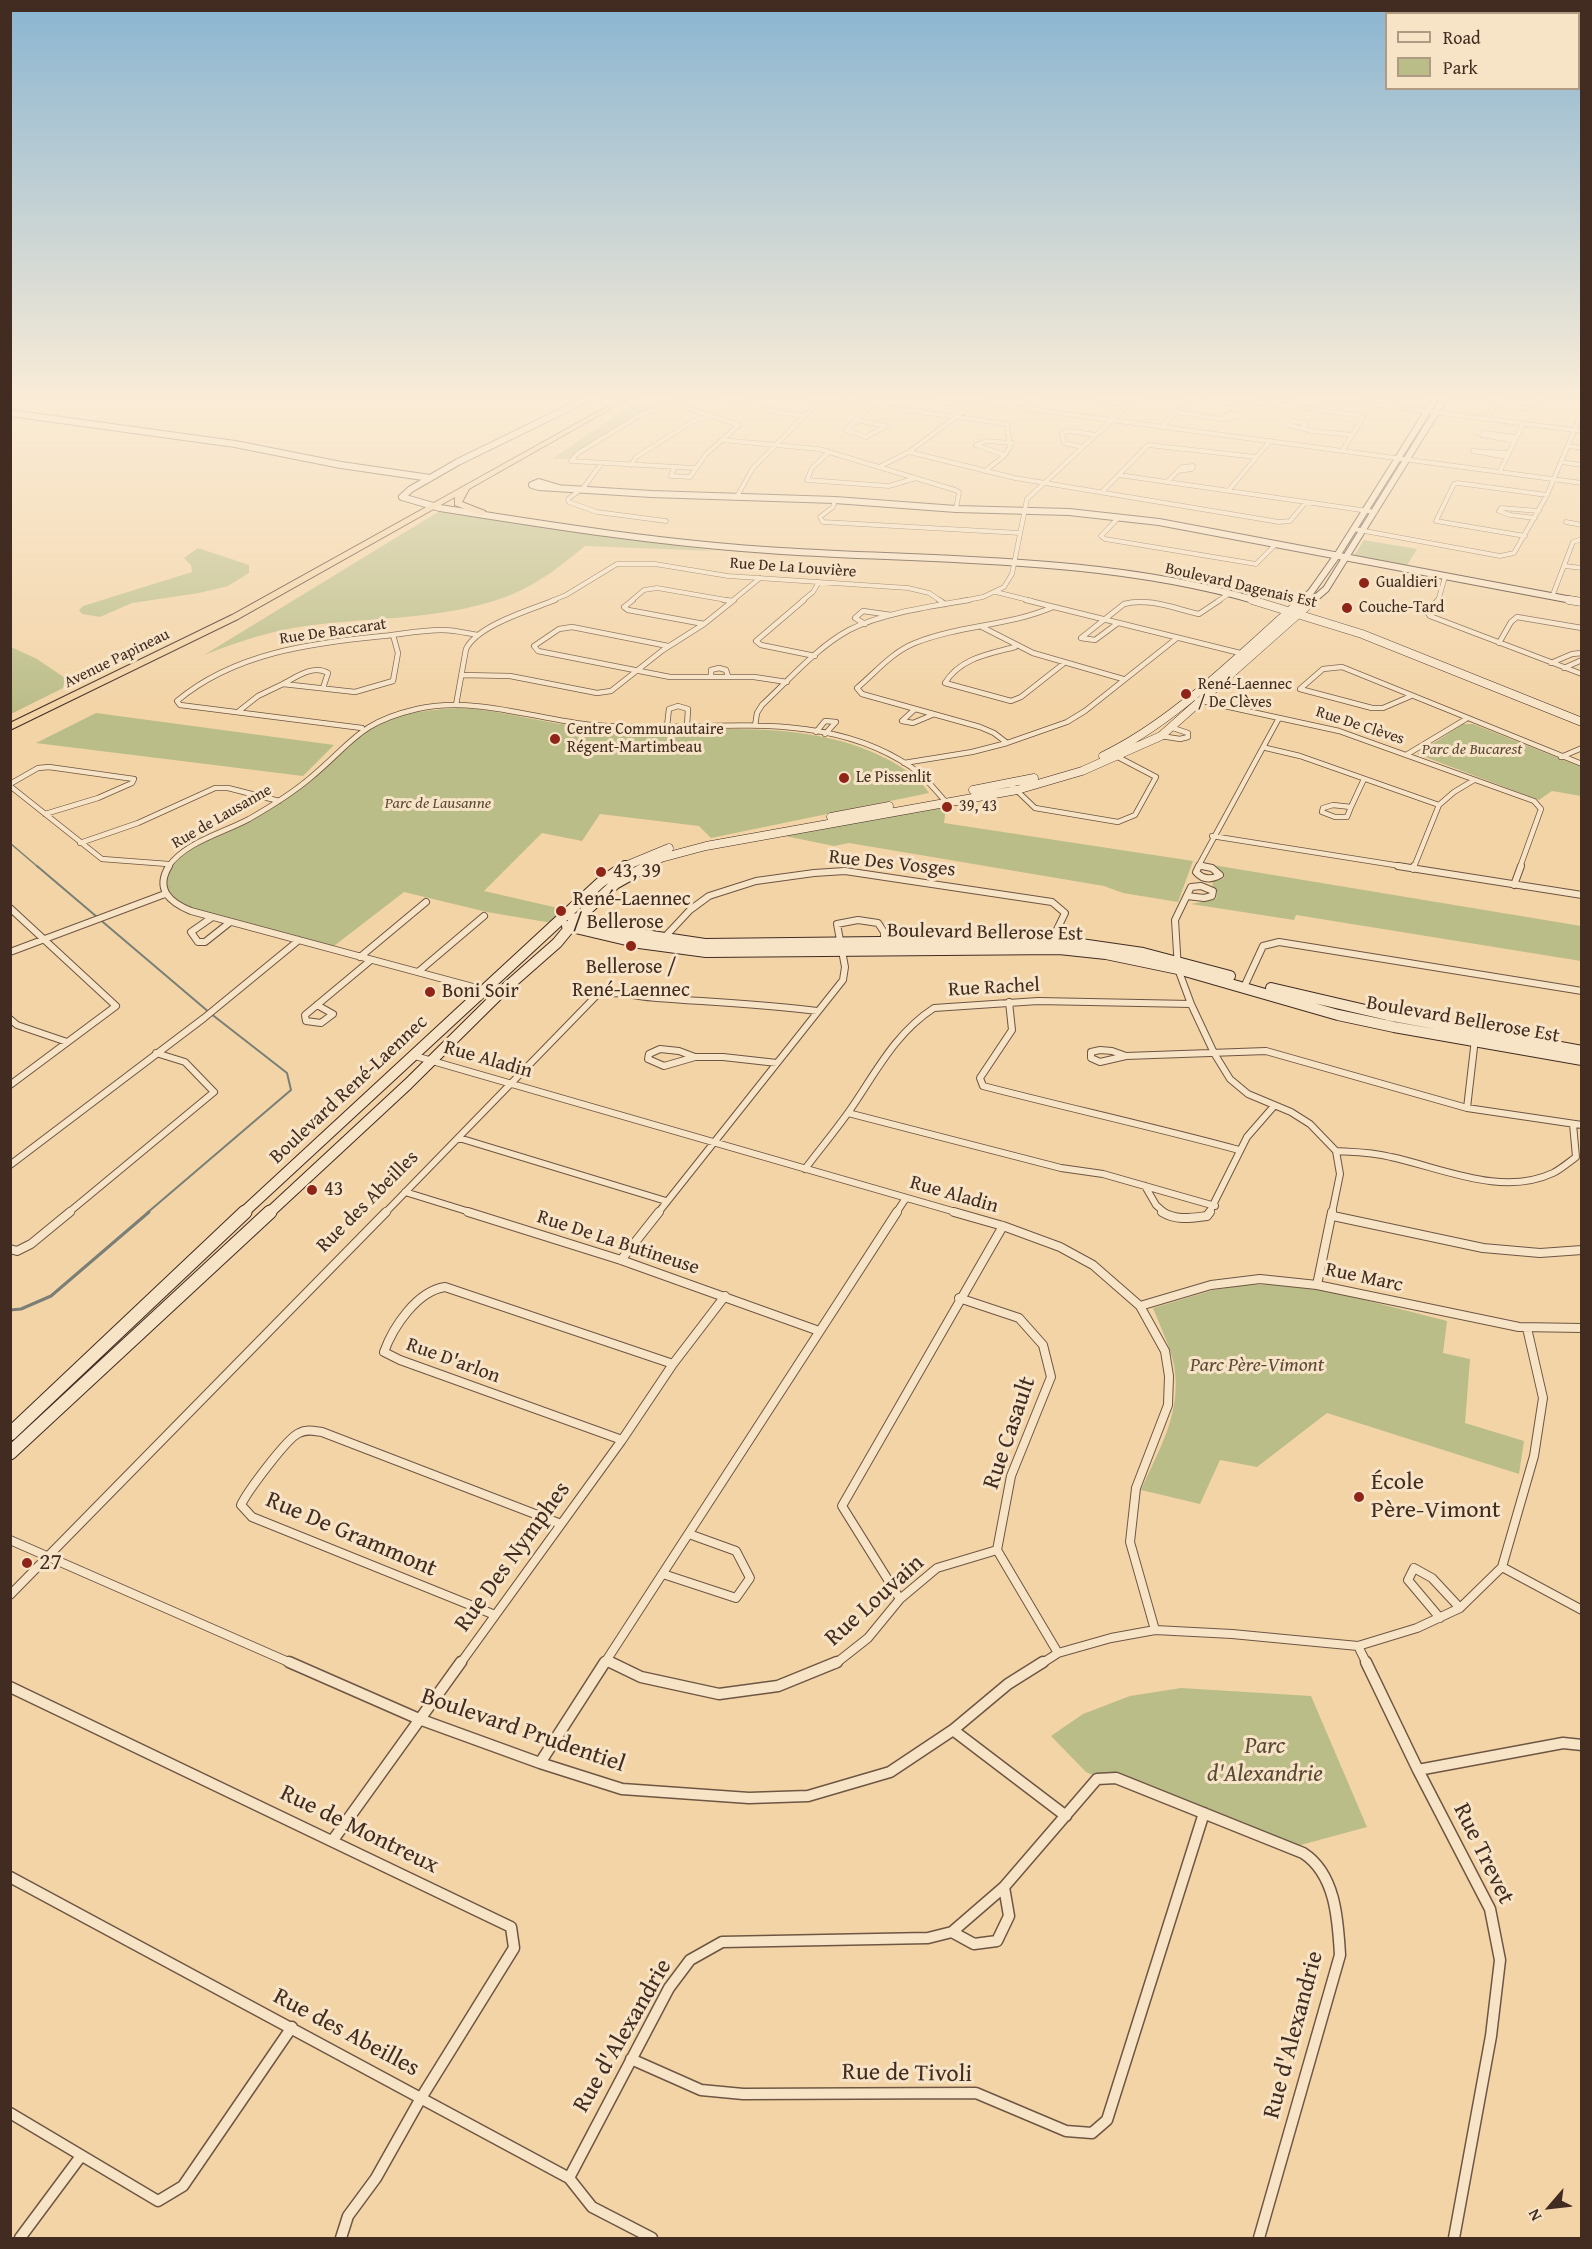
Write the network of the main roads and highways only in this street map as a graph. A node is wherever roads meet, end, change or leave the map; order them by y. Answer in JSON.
{"nodes":[{"id":1,"x":438,"y":501,"type":"edge"},
{"id":2,"x":439,"y":501,"type":"edge"},
{"id":3,"x":458,"y":501,"type":"edge"},
{"id":4,"x":429,"y":506,"type":"junction"},
{"id":5,"x":482,"y":513,"type":"road end"},
{"id":6,"x":10,"y":727,"type":"edge"}],
"edges":[{"from":1,"to":4,"type":"highway"},
{"from":2,"to":4,"type":"highway"},
{"from":3,"to":5,"type":"highway"},
{"from":4,"to":6,"type":"highway","name":"Avenue Papineau"}]}
